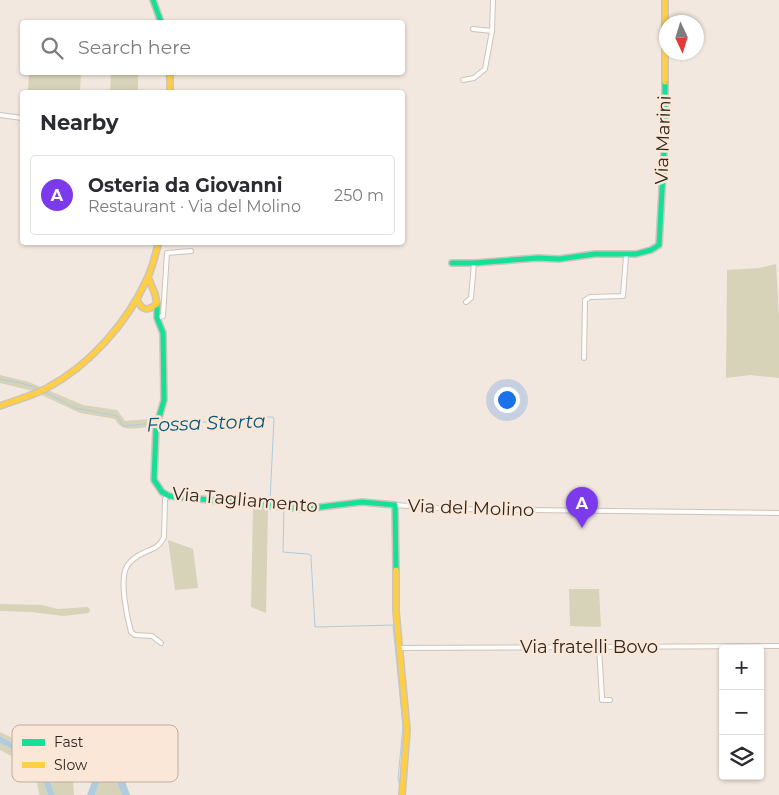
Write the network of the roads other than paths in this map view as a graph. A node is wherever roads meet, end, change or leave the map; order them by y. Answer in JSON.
{"nodes":[{"id":1,"x":153,"y":0,"type":"edge"},
{"id":2,"x":493,"y":0,"type":"edge"},
{"id":3,"x":665,"y":0,"type":"edge"},
{"id":4,"x":160,"y":20,"type":"edge"},
{"id":5,"x":473,"y":29,"type":"dead end"},
{"id":6,"x":492,"y":31,"type":"junction"},
{"id":7,"x":170,"y":75,"type":"edge"},
{"id":8,"x":463,"y":80,"type":"dead end"},
{"id":9,"x":170,"y":90,"type":"edge"},
{"id":10,"x":0,"y":115,"type":"edge"},
{"id":11,"x":20,"y":118,"type":"edge"},
{"id":12,"x":158,"y":245,"type":"edge"},
{"id":13,"x":191,"y":251,"type":"dead end"},
{"id":14,"x":626,"y":256,"type":"junction"},
{"id":15,"x":452,"y":263,"type":"dead end"},
{"id":16,"x":474,"y":263,"type":"junction"},
{"id":17,"x":148,"y":278,"type":"junction"},
{"id":18,"x":152,"y":291,"type":"junction"},
{"id":19,"x":140,"y":292,"type":"junction"},
{"id":20,"x":137,"y":299,"type":"junction"},
{"id":21,"x":466,"y":302,"type":"dead end"},
{"id":22,"x":156,"y":304,"type":"junction"},
{"id":23,"x":142,"y":308,"type":"junction"},
{"id":24,"x":129,"y":310,"type":"junction"},
{"id":25,"x":148,"y":310,"type":"junction"},
{"id":26,"x":157,"y":318,"type":"junction"},
{"id":27,"x":584,"y":358,"type":"dead end"},
{"id":28,"x":0,"y":406,"type":"edge"},
{"id":29,"x":168,"y":496,"type":"junction"},
{"id":30,"x":395,"y":504,"type":"junction"},
{"id":31,"x":779,"y":513,"type":"edge"},
{"id":32,"x":161,"y":643,"type":"dead end"},
{"id":33,"x":779,"y":646,"type":"edge"},
{"id":34,"x":598,"y":647,"type":"junction"},
{"id":35,"x":400,"y":648,"type":"junction"},
{"id":36,"x":610,"y":700,"type":"dead end"},
{"id":37,"x":402,"y":795,"type":"edge"}],
"edges":[{"from":1,"to":4,"type":"street"},
{"from":2,"to":6,"type":"street"},
{"from":3,"to":14,"type":"street","name":"Via Marini"},
{"from":5,"to":6,"type":"street"},
{"from":6,"to":8,"type":"street"},
{"from":7,"to":9,"type":"street"},
{"from":10,"to":11,"type":"street"},
{"from":12,"to":17,"type":"street"},
{"from":13,"to":26,"type":"street"},
{"from":14,"to":16,"type":"street","name":"Via Marini"},
{"from":14,"to":27,"type":"street"},
{"from":15,"to":16,"type":"street","name":"Via Marini"},
{"from":16,"to":21,"type":"street"},
{"from":17,"to":18,"type":"street"},
{"from":17,"to":19,"type":"street"},
{"from":18,"to":19,"type":"street"},
{"from":18,"to":22,"type":"street"},
{"from":19,"to":20,"type":"street"},
{"from":20,"to":23,"type":"street"},
{"from":20,"to":24,"type":"street"},
{"from":22,"to":25,"type":"street"},
{"from":22,"to":26,"type":"street","name":"Via Tagliamento"},
{"from":23,"to":24,"type":"street"},
{"from":23,"to":25,"type":"street"},
{"from":24,"to":28,"type":"street"},
{"from":25,"to":26,"type":"street"},
{"from":26,"to":29,"type":"street","name":"Via Tagliamento"},
{"from":29,"to":30,"type":"street","name":"Via Tagliamento"},
{"from":29,"to":32,"type":"street"},
{"from":30,"to":31,"type":"street","name":"Via del Molino"},
{"from":30,"to":35,"type":"street","name":"Via del Molino"},
{"from":33,"to":34,"type":"street","name":"Via fratelli Bovo"},
{"from":34,"to":35,"type":"street","name":"Via fratelli Bovo"},
{"from":34,"to":36,"type":"street"},
{"from":35,"to":37,"type":"street","name":"Via del Molino"}]}
